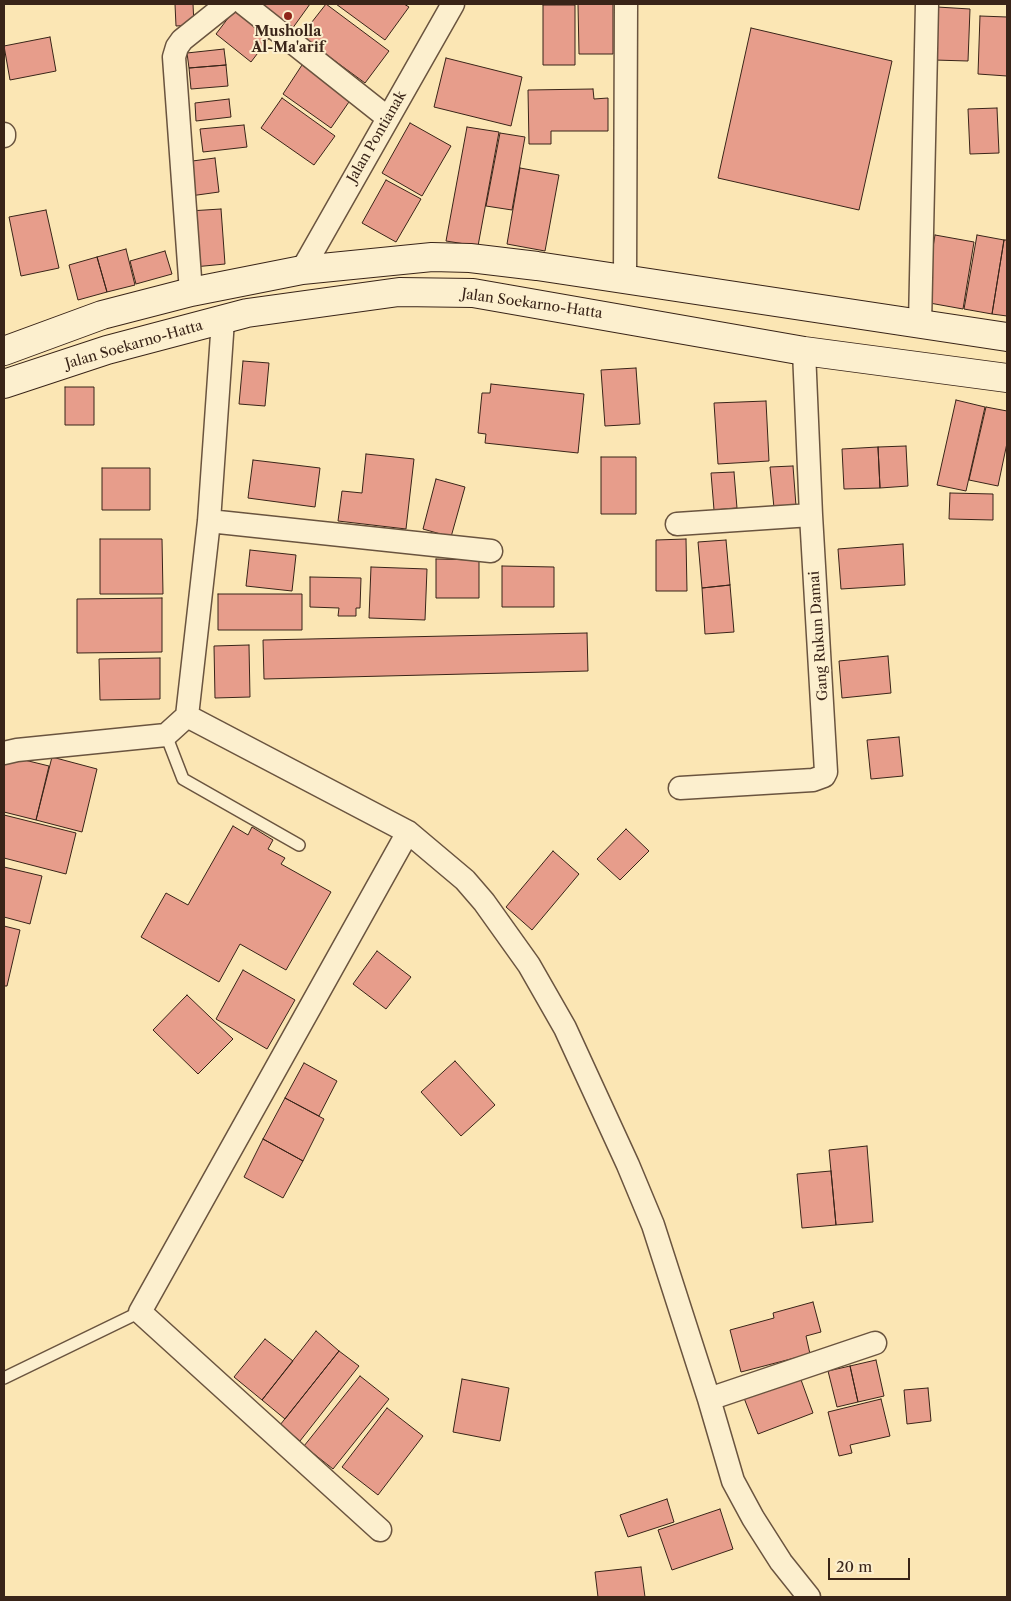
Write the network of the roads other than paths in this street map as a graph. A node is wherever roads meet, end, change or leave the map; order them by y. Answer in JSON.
{"nodes":[{"id":1,"x":226,"y":4,"type":"edge"},
{"id":2,"x":244,"y":4,"type":"edge"},
{"id":3,"x":453,"y":4,"type":"edge"},
{"id":4,"x":626,"y":4,"type":"edge"},
{"id":5,"x":927,"y":4,"type":"edge"},
{"id":6,"x":388,"y":118,"type":"junction"},
{"id":7,"x":302,"y":270,"type":"junction"},
{"id":8,"x":626,"y":279,"type":"junction"},
{"id":9,"x":245,"y":281,"type":"junction"},
{"id":10,"x":191,"y":292,"type":"junction"},
{"id":11,"x":235,"y":316,"type":"junction"},
{"id":12,"x":920,"y":324,"type":"junction"},
{"id":13,"x":1007,"y":337,"type":"edge"},
{"id":14,"x":4,"y":351,"type":"edge"},
{"id":15,"x":804,"y":351,"type":"junction"},
{"id":16,"x":1007,"y":378,"type":"edge"},
{"id":17,"x":4,"y":384,"type":"edge"},
{"id":18,"x":811,"y":515,"type":"junction"},
{"id":19,"x":209,"y":521,"type":"junction"},
{"id":20,"x":678,"y":524,"type":"dead end"},
{"id":21,"x":490,"y":551,"type":"dead end"},
{"id":22,"x":187,"y":716,"type":"junction"},
{"id":23,"x":166,"y":735,"type":"junction"},
{"id":24,"x":4,"y":753,"type":"edge"},
{"id":25,"x":680,"y":788,"type":"dead end"},
{"id":26,"x":408,"y":832,"type":"junction"},
{"id":27,"x":299,"y":845,"type":"dead end"},
{"id":28,"x":140,"y":1312,"type":"junction"},
{"id":29,"x":875,"y":1343,"type":"dead end"},
{"id":30,"x":4,"y":1378,"type":"edge"},
{"id":31,"x":709,"y":1398,"type":"junction"},
{"id":32,"x":380,"y":1530,"type":"dead end"},
{"id":33,"x":809,"y":1597,"type":"edge"}],
"edges":[{"from":1,"to":10,"type":"street"},
{"from":2,"to":6,"type":"street"},
{"from":3,"to":6,"type":"street","name":"Jalan Pontianak"},
{"from":4,"to":8,"type":"street"},
{"from":5,"to":12,"type":"street"},
{"from":6,"to":7,"type":"street","name":"Jalan Pontianak"},
{"from":7,"to":8,"type":"main road"},
{"from":7,"to":9,"type":"main road"},
{"from":8,"to":12,"type":"main road"},
{"from":9,"to":10,"type":"main road"},
{"from":9,"to":11,"type":"main road"},
{"from":10,"to":14,"type":"main road"},
{"from":11,"to":15,"type":"main road","name":"Jalan Soekarno-Hatta"},
{"from":11,"to":17,"type":"main road","name":"Jalan Soekarno-Hatta"},
{"from":11,"to":19,"type":"street"},
{"from":12,"to":13,"type":"main road"},
{"from":15,"to":16,"type":"main road","name":"Jalan Soekarno-Hatta"},
{"from":15,"to":18,"type":"street","name":"Gang Rukun Damai"},
{"from":18,"to":20,"type":"street"},
{"from":18,"to":25,"type":"street","name":"Gang Rukun Damai"},
{"from":19,"to":21,"type":"street"},
{"from":19,"to":22,"type":"street"},
{"from":22,"to":23,"type":"street"},
{"from":22,"to":26,"type":"street"},
{"from":23,"to":24,"type":"street"},
{"from":23,"to":27,"type":"lane"},
{"from":26,"to":28,"type":"street"},
{"from":26,"to":31,"type":"street"},
{"from":28,"to":30,"type":"lane"},
{"from":28,"to":32,"type":"street"},
{"from":29,"to":31,"type":"street"},
{"from":31,"to":33,"type":"street"}]}
